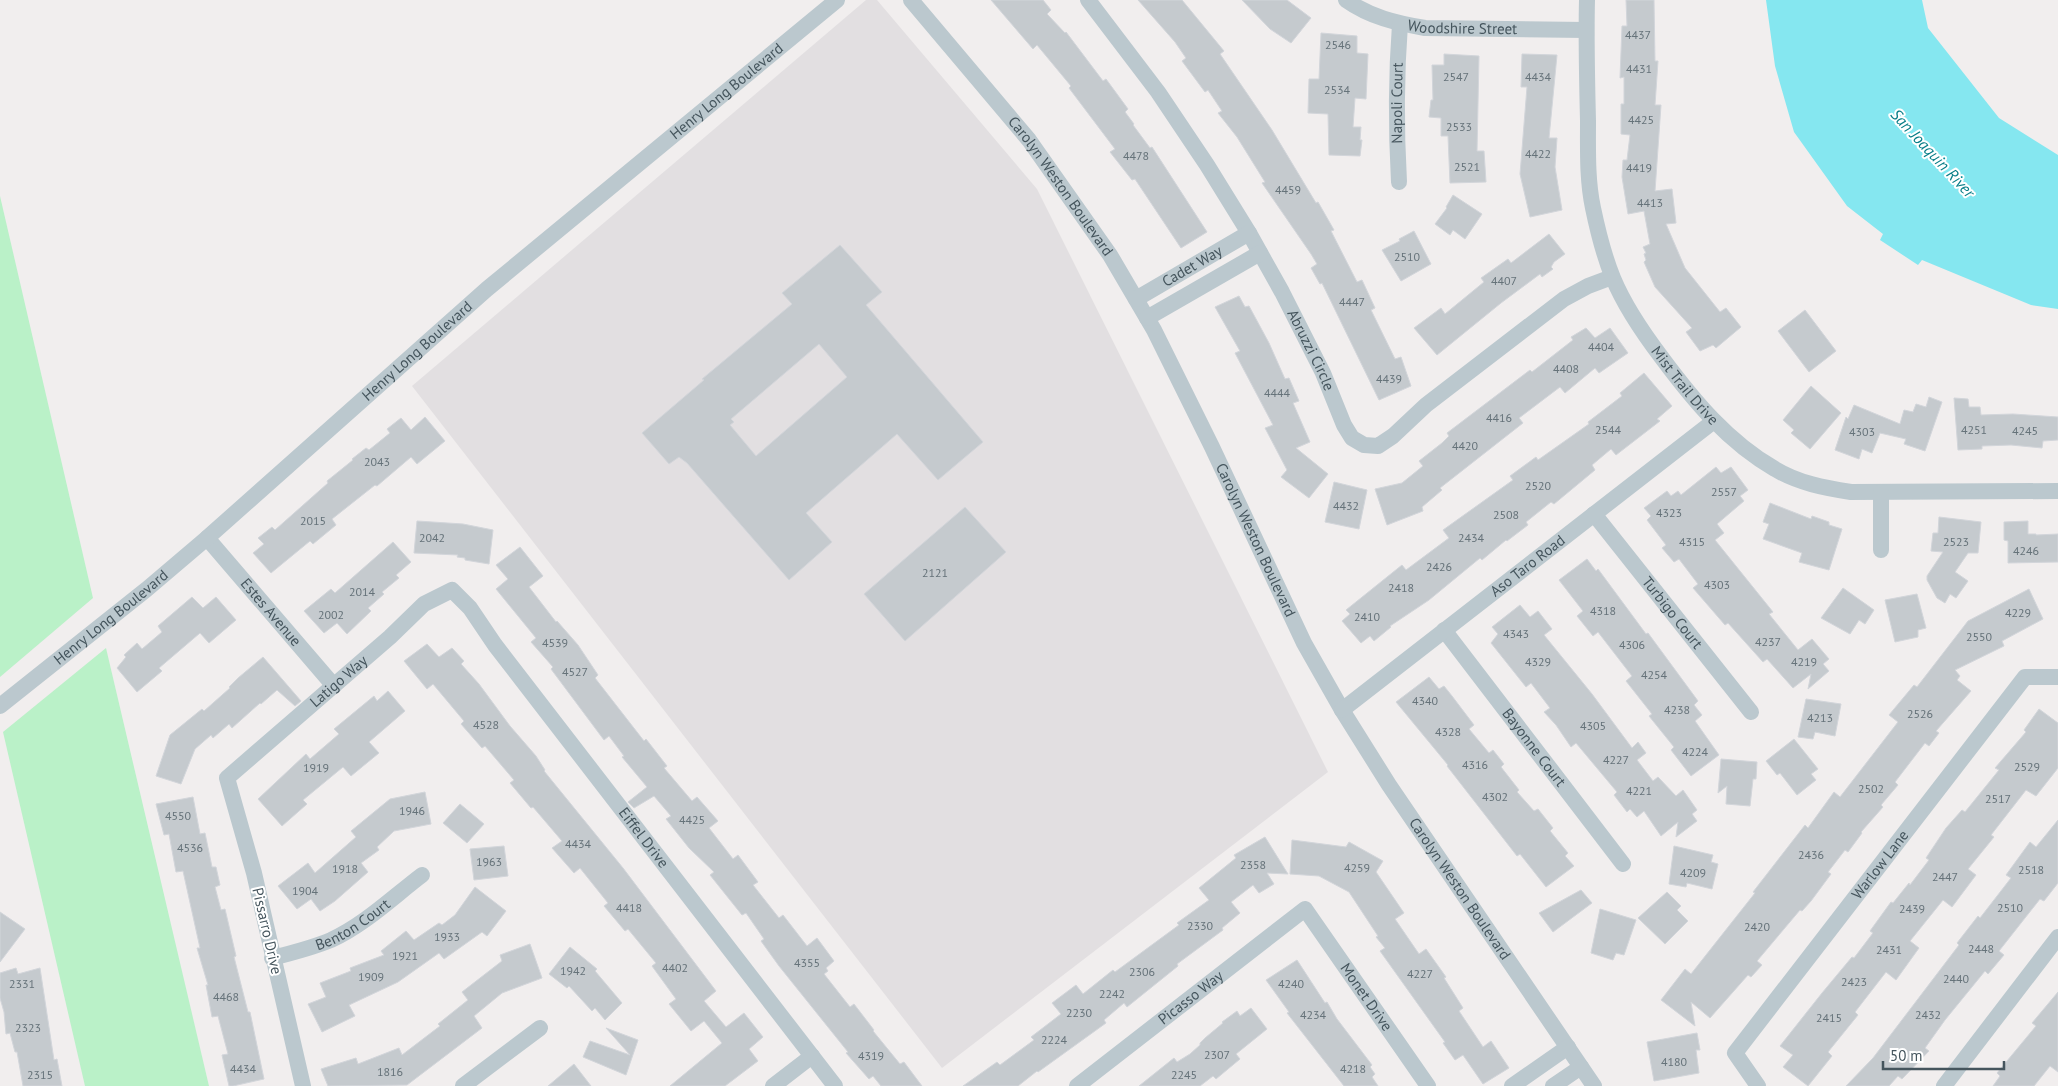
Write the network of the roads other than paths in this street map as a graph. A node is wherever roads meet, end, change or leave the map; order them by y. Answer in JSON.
{"nodes":[{"id":1,"x":837,"y":0,"type":"edge"},
{"id":2,"x":911,"y":0,"type":"edge"},
{"id":3,"x":1088,"y":0,"type":"edge"},
{"id":4,"x":1346,"y":0,"type":"edge"},
{"id":5,"x":1587,"y":0,"type":"edge"},
{"id":6,"x":1400,"y":24,"type":"junction"},
{"id":7,"x":1586,"y":30,"type":"junction"},
{"id":8,"x":1399,"y":182,"type":"dead end"},
{"id":9,"x":1249,"y":233,"type":"junction"},
{"id":10,"x":1260,"y":253,"type":"junction"},
{"id":11,"x":1612,"y":277,"type":"junction"},
{"id":12,"x":1136,"y":299,"type":"junction"},
{"id":13,"x":1147,"y":318,"type":"junction"},
{"id":14,"x":1714,"y":422,"type":"junction"},
{"id":15,"x":2058,"y":491,"type":"edge"},
{"id":16,"x":1881,"y":492,"type":"junction"},
{"id":17,"x":1594,"y":514,"type":"junction"},
{"id":18,"x":207,"y":538,"type":"junction"},
{"id":19,"x":1881,"y":550,"type":"dead end"},
{"id":20,"x":452,"y":590,"type":"joint"},
{"id":21,"x":1444,"y":630,"type":"junction"},
{"id":22,"x":2058,"y":676,"type":"edge"},
{"id":23,"x":334,"y":686,"type":"junction"},
{"id":24,"x":0,"y":706,"type":"edge"},
{"id":25,"x":1342,"y":710,"type":"junction"},
{"id":26,"x":1751,"y":712,"type":"dead end"},
{"id":27,"x":227,"y":778,"type":"joint"},
{"id":28,"x":1623,"y":864,"type":"dead end"},
{"id":29,"x":422,"y":875,"type":"dead end"},
{"id":30,"x":1305,"y":909,"type":"joint"},
{"id":31,"x":2058,"y":937,"type":"edge"},
{"id":32,"x":272,"y":958,"type":"junction"},
{"id":33,"x":540,"y":1028,"type":"dead end"},
{"id":34,"x":1568,"y":1047,"type":"junction"},
{"id":35,"x":812,"y":1056,"type":"junction"},
{"id":36,"x":1581,"y":1067,"type":"junction"},
{"id":37,"x":303,"y":1086,"type":"edge"},
{"id":38,"x":463,"y":1086,"type":"edge"},
{"id":39,"x":773,"y":1086,"type":"edge"},
{"id":40,"x":834,"y":1086,"type":"edge"},
{"id":41,"x":1077,"y":1086,"type":"edge"},
{"id":42,"x":1428,"y":1086,"type":"edge"},
{"id":43,"x":1512,"y":1086,"type":"edge"},
{"id":44,"x":1553,"y":1086,"type":"edge"},
{"id":45,"x":1594,"y":1086,"type":"edge"},
{"id":46,"x":1758,"y":1086,"type":"edge"},
{"id":47,"x":1944,"y":1086,"type":"edge"}],
"edges":[{"from":1,"to":18,"type":"street","name":"Henry Long Boulevard"},
{"from":2,"to":12,"type":"street","name":"Carolyn Weston Boulevard"},
{"from":3,"to":9,"type":"street","name":"Abruzzi Circle"},
{"from":4,"to":6,"type":"street","name":"Woodshire Street"},
{"from":5,"to":7,"type":"street","name":"Mist Trail Drive"},
{"from":6,"to":7,"type":"street","name":"Woodshire Street"},
{"from":6,"to":8,"type":"street","name":"Napoli Court"},
{"from":7,"to":11,"type":"street","name":"Mist Trail Drive"},
{"from":9,"to":10,"type":"street","name":"Abruzzi Circle"},
{"from":9,"to":12,"type":"street","name":"Cadet Way"},
{"from":10,"to":11,"type":"street","name":"Abruzzi Circle"},
{"from":10,"to":13,"type":"street","name":"Cadet Way"},
{"from":11,"to":14,"type":"street","name":"Mist Trail Drive"},
{"from":12,"to":13,"type":"street","name":"Carolyn Weston Boulevard"},
{"from":13,"to":25,"type":"street","name":"Carolyn Weston Boulevard"},
{"from":14,"to":16,"type":"street","name":"Mist Trail Drive"},
{"from":14,"to":17,"type":"street","name":"Aso Taro Road"},
{"from":15,"to":16,"type":"street","name":"Mist Trail Drive"},
{"from":16,"to":19,"type":"street"},
{"from":17,"to":21,"type":"street","name":"Aso Taro Road"},
{"from":17,"to":26,"type":"street","name":"Turbigo Court"},
{"from":18,"to":23,"type":"street","name":"Estes Avenue"},
{"from":18,"to":24,"type":"street","name":"Henry Long Boulevard"},
{"from":20,"to":23,"type":"street","name":"Latigo Way"},
{"from":20,"to":35,"type":"street","name":"Eiffel Drive"},
{"from":21,"to":25,"type":"street","name":"Aso Taro Road"},
{"from":21,"to":28,"type":"street","name":"Bayonne Court"},
{"from":22,"to":46,"type":"street","name":"Warlow Lane"},
{"from":23,"to":27,"type":"street","name":"Latigo Way"},
{"from":25,"to":34,"type":"street","name":"Carolyn Weston Boulevard"},
{"from":27,"to":32,"type":"street","name":"Pissarro Drive"},
{"from":29,"to":32,"type":"street","name":"Benton Court"},
{"from":30,"to":41,"type":"street","name":"Picasso Way"},
{"from":30,"to":42,"type":"street","name":"Monet Drive"},
{"from":31,"to":47,"type":"street"},
{"from":32,"to":37,"type":"street","name":"Pissarro Drive"},
{"from":33,"to":38,"type":"street"},
{"from":34,"to":36,"type":"street","name":"Carolyn Weston Boulevard"},
{"from":34,"to":43,"type":"street"},
{"from":35,"to":39,"type":"street"},
{"from":35,"to":40,"type":"street","name":"Eiffel Drive"},
{"from":36,"to":44,"type":"street"},
{"from":36,"to":45,"type":"street","name":"Carolyn Weston Boulevard"}]}
